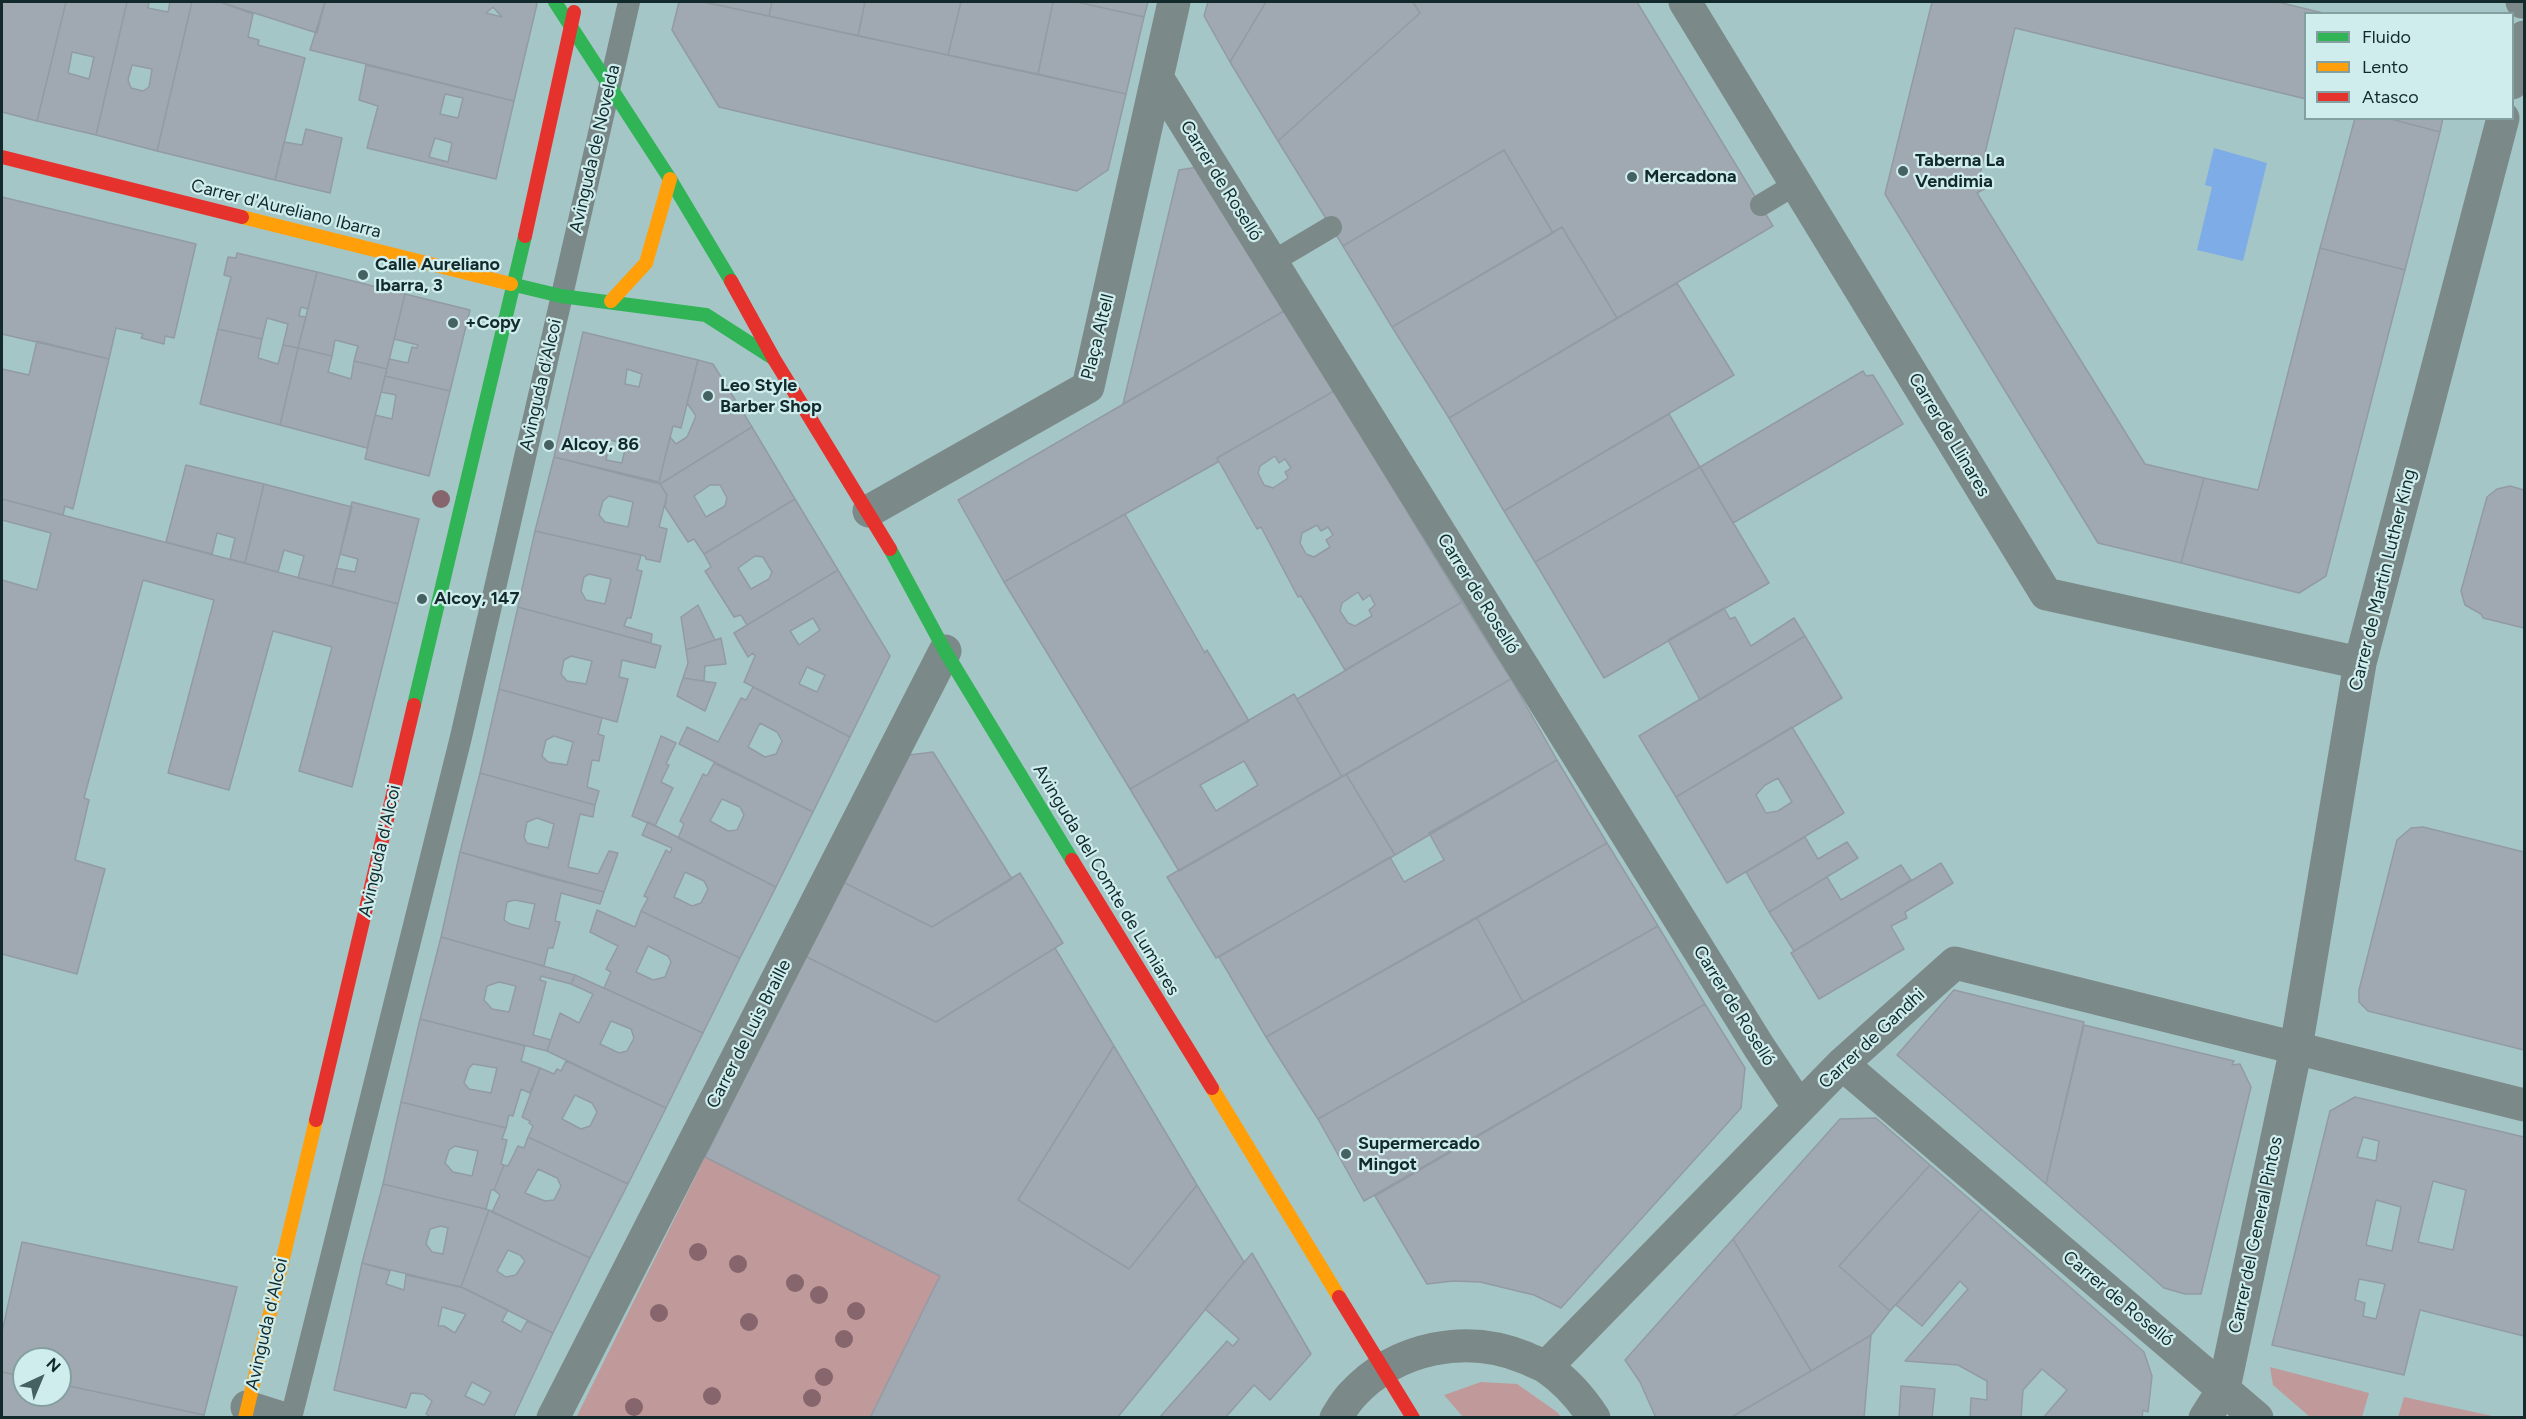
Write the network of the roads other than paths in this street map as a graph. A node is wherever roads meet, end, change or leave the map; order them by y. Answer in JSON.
{"nodes":[{"id":1,"x":555,"y":2,"type":"edge"},
{"id":2,"x":576,"y":2,"type":"edge"},
{"id":3,"x":629,"y":2,"type":"edge"},
{"id":4,"x":1174,"y":2,"type":"edge"},
{"id":5,"x":1685,"y":2,"type":"edge"},
{"id":6,"x":571,"y":24,"type":"junction"},
{"id":7,"x":2524,"y":37,"type":"edge"},
{"id":8,"x":2514,"y":74,"type":"edge"},
{"id":9,"x":1158,"y":79,"type":"junction"},
{"id":10,"x":610,"y":85,"type":"junction"},
{"id":11,"x":2502,"y":120,"type":"edge"},
{"id":12,"x":2,"y":157,"type":"edge"},
{"id":13,"x":670,"y":179,"type":"junction"},
{"id":14,"x":1796,"y":184,"type":"junction"},
{"id":15,"x":1761,"y":205,"type":"dead end"},
{"id":16,"x":1331,"y":227,"type":"dead end"},
{"id":17,"x":1272,"y":262,"type":"junction"},
{"id":18,"x":514,"y":284,"type":"junction"},
{"id":19,"x":561,"y":296,"type":"junction"},
{"id":20,"x":611,"y":301,"type":"junction"},
{"id":21,"x":774,"y":359,"type":"junction"},
{"id":22,"x":869,"y":511,"type":"junction"},
{"id":23,"x":945,"y":651,"type":"junction"},
{"id":24,"x":2360,"y":663,"type":"junction"},
{"id":25,"x":2296,"y":1048,"type":"junction"},
{"id":26,"x":1842,"y":1064,"type":"junction"},
{"id":27,"x":2524,"y":1105,"type":"edge"},
{"id":28,"x":1799,"y":1107,"type":"junction"},
{"id":29,"x":1546,"y":1367,"type":"junction"},
{"id":30,"x":1383,"y":1369,"type":"junction"},
{"id":31,"x":2224,"y":1388,"type":"junction"},
{"id":32,"x":246,"y":1412,"type":"edge"},
{"id":33,"x":282,"y":1418,"type":"edge"},
{"id":34,"x":291,"y":1418,"type":"edge"},
{"id":35,"x":553,"y":1418,"type":"edge"},
{"id":36,"x":1336,"y":1418,"type":"edge"},
{"id":37,"x":1413,"y":1418,"type":"edge"},
{"id":38,"x":1594,"y":1418,"type":"edge"},
{"id":39,"x":2205,"y":1418,"type":"edge"},
{"id":40,"x":2257,"y":1418,"type":"edge"}],
"edges":[{"from":1,"to":6,"type":"street","name":"Avinguda del Comte de Lumiares"},
{"from":2,"to":6,"type":"street"},
{"from":3,"to":10,"type":"lane","name":"Avinguda de Novelda"},
{"from":4,"to":9,"type":"street","name":"Plaça Altell"},
{"from":5,"to":14,"type":"street","name":"Carrer de Llinares"},
{"from":6,"to":10,"type":"street","name":"Avinguda del Comte de Lumiares"},
{"from":6,"to":18,"type":"street"},
{"from":7,"to":8,"type":"street"},
{"from":9,"to":17,"type":"street","name":"Carrer de Roselló"},
{"from":9,"to":22,"type":"street","name":"Plaça Altell"},
{"from":10,"to":13,"type":"street","name":"Avinguda del Comte de Lumiares"},
{"from":10,"to":19,"type":"lane","name":"Avinguda de Novelda"},
{"from":11,"to":24,"type":"street","name":"Carrer de Martin Luther King"},
{"from":12,"to":18,"type":"street","name":"Carrer d'Aureliano Ibarra"},
{"from":13,"to":20,"type":"street"},
{"from":13,"to":21,"type":"street","name":"Avinguda del Comte de Lumiares"},
{"from":14,"to":15,"type":"lane"},
{"from":14,"to":24,"type":"street","name":"Carrer de Llinares"},
{"from":16,"to":17,"type":"lane"},
{"from":17,"to":28,"type":"street","name":"Carrer de Roselló"},
{"from":18,"to":19,"type":"street","name":"Carrer d'Aureliano Ibarra"},
{"from":18,"to":32,"type":"street","name":"Avinguda d'Alcoi"},
{"from":19,"to":20,"type":"street","name":"Avinguda del Comte de Lumiares"},
{"from":19,"to":34,"type":"lane","name":"Avinguda d'Alcoi"},
{"from":20,"to":21,"type":"street","name":"Avinguda del Comte de Lumiares"},
{"from":21,"to":22,"type":"street","name":"Avinguda del Comte de Lumiares"},
{"from":22,"to":23,"type":"street","name":"Avinguda del Comte de Lumiares"},
{"from":23,"to":30,"type":"street","name":"Avinguda del Comte de Lumiares"},
{"from":23,"to":35,"type":"street","name":"Carrer de Luis Braille"},
{"from":24,"to":25,"type":"street","name":"Carrer de Martin Luther King"},
{"from":25,"to":26,"type":"street","name":"Carrer de Gandhi"},
{"from":25,"to":27,"type":"street"},
{"from":25,"to":31,"type":"street","name":"Carrer del General Pintos"},
{"from":26,"to":28,"type":"street","name":"Carrer de Gandhi"},
{"from":26,"to":31,"type":"street","name":"Carrer de Roselló"},
{"from":28,"to":29,"type":"street","name":"Carrer de Gandhi"},
{"from":29,"to":30,"type":"street"},
{"from":29,"to":38,"type":"street"},
{"from":30,"to":36,"type":"street"},
{"from":30,"to":37,"type":"street","name":"Avinguda del Comte de Lumiares"},
{"from":31,"to":39,"type":"street","name":"Carrer del General Pintos"},
{"from":31,"to":40,"type":"street","name":"Carrer de Roselló"},
{"from":32,"to":33,"type":"street"}]}
